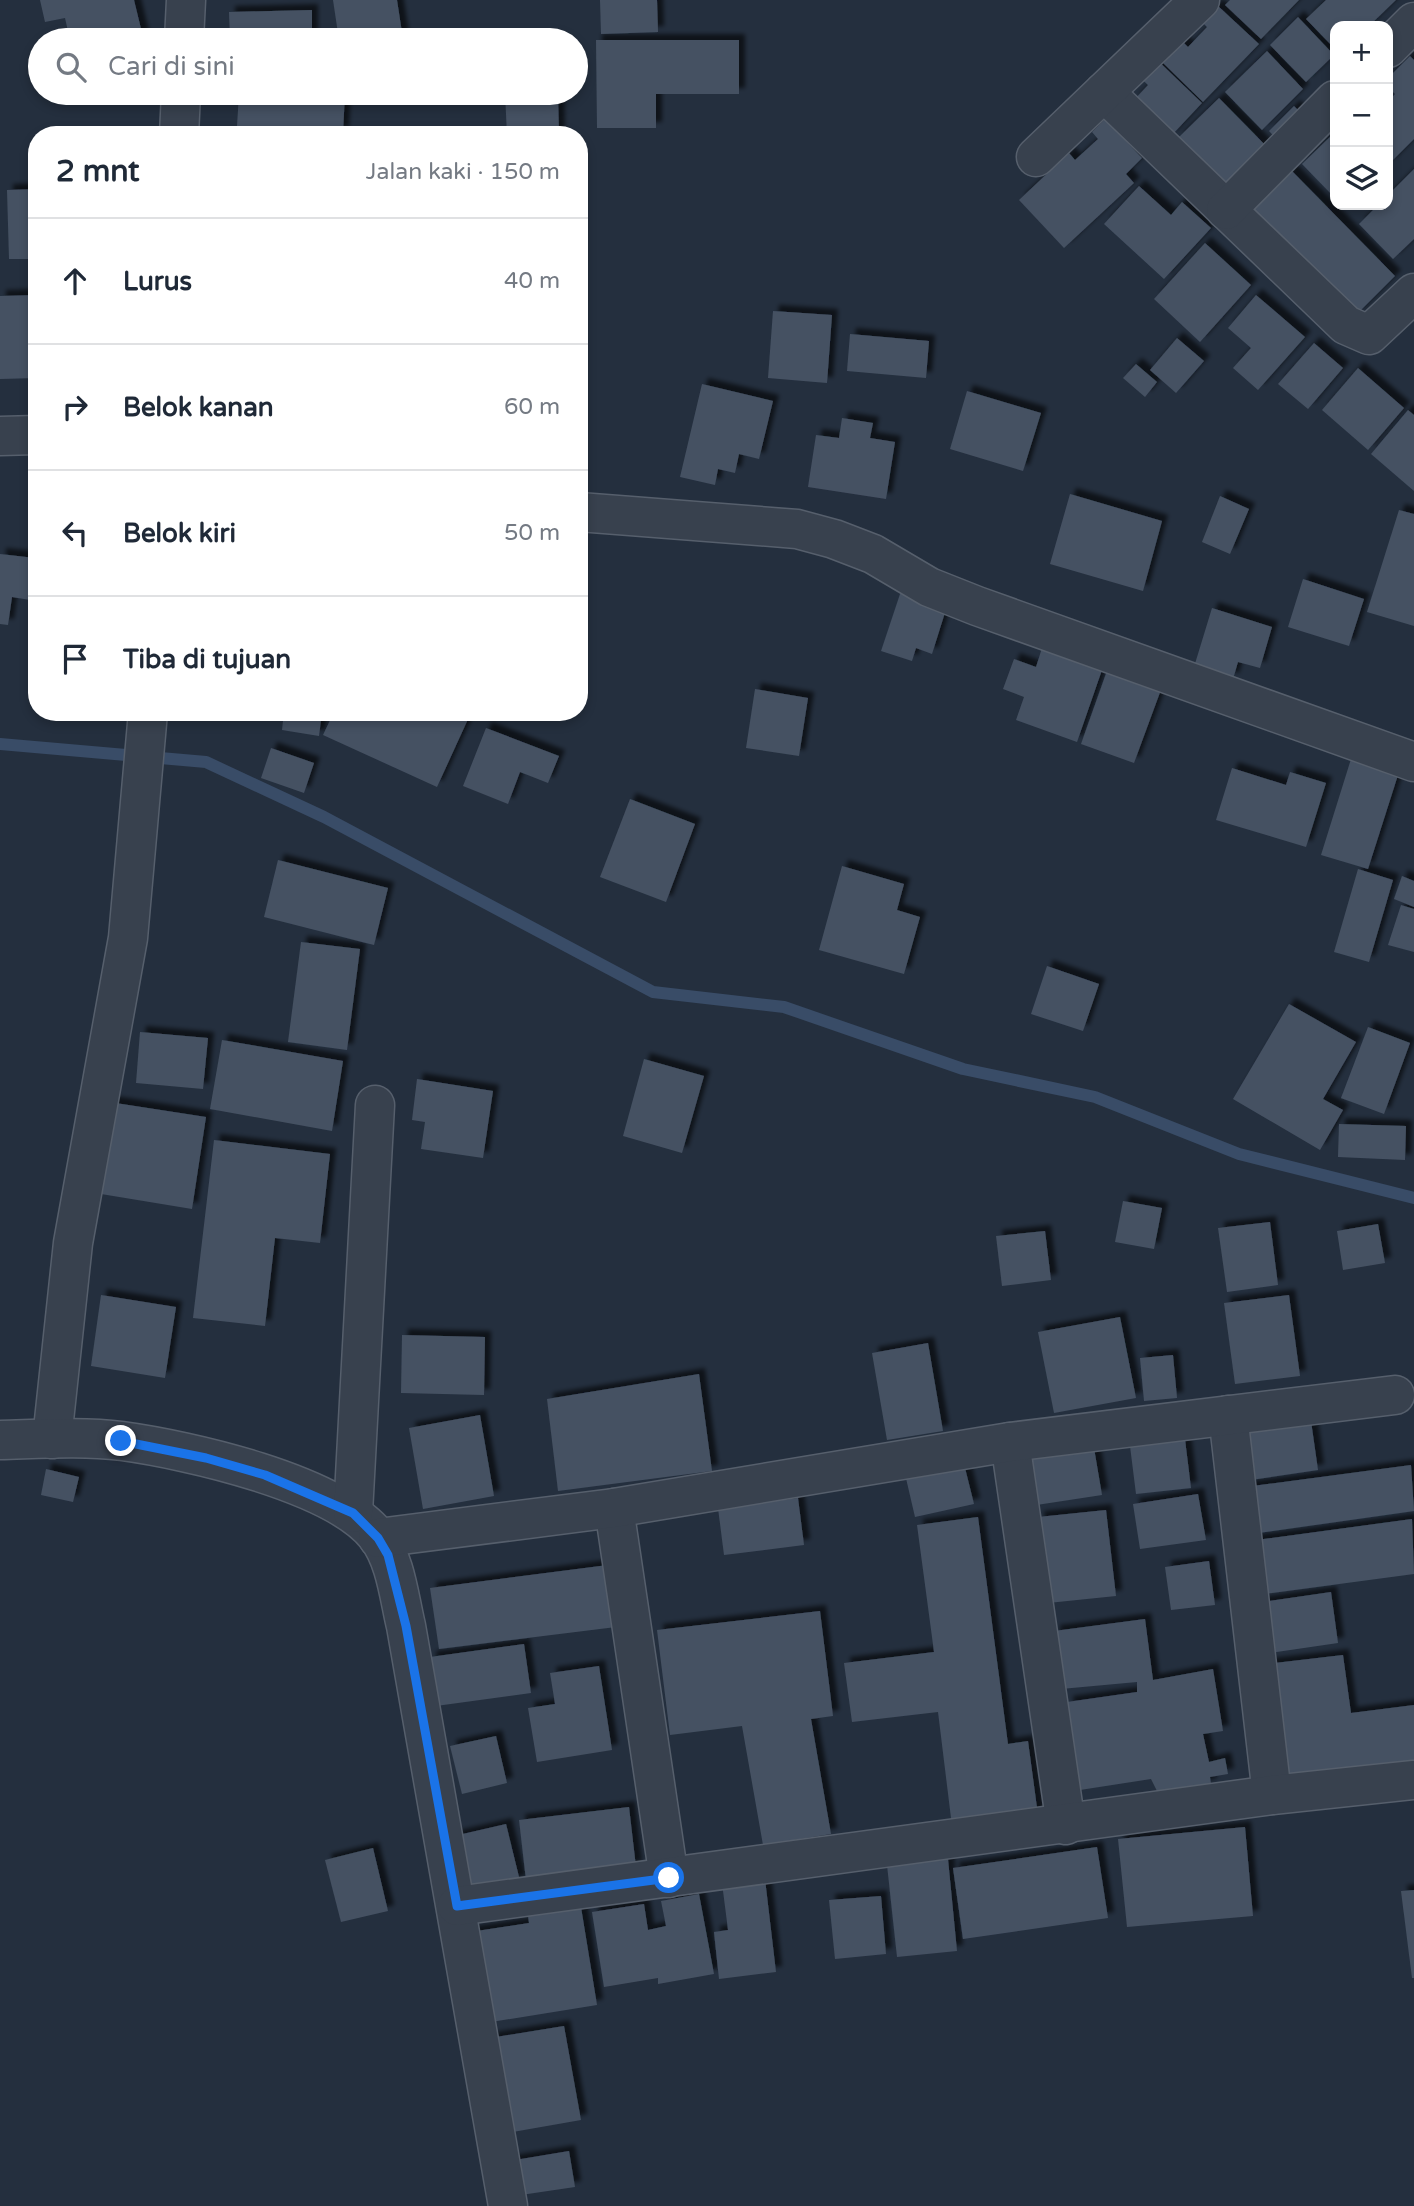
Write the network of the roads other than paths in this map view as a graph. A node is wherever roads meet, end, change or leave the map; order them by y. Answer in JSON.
{"nodes":[{"id":1,"x":186,"y":0,"type":"edge"},
{"id":2,"x":1200,"y":0,"type":"edge"},
{"id":3,"x":1414,"y":22,"type":"edge"},
{"id":4,"x":185,"y":28,"type":"edge"},
{"id":5,"x":1393,"y":43,"type":"edge"},
{"id":6,"x":1104,"y":92,"type":"junction"},
{"id":7,"x":180,"y":105,"type":"edge"},
{"id":8,"x":1330,"y":105,"type":"edge"},
{"id":9,"x":179,"y":126,"type":"edge"},
{"id":10,"x":1036,"y":157,"type":"dead end"},
{"id":11,"x":1226,"y":209,"type":"junction"},
{"id":12,"x":1414,"y":293,"type":"edge"},
{"id":13,"x":28,"y":435,"type":"edge"},
{"id":14,"x":0,"y":436,"type":"edge"},
{"id":15,"x":588,"y":513,"type":"edge"},
{"id":16,"x":148,"y":721,"type":"edge"},
{"id":17,"x":1414,"y":762,"type":"edge"},
{"id":18,"x":376,"y":1105,"type":"dead end"},
{"id":19,"x":1395,"y":1395,"type":"dead end"},
{"id":20,"x":1228,"y":1415,"type":"junction"},
{"id":21,"x":52,"y":1439,"type":"junction"},
{"id":22,"x":0,"y":1440,"type":"edge"},
{"id":23,"x":1010,"y":1442,"type":"junction"},
{"id":24,"x":614,"y":1508,"type":"junction"},
{"id":25,"x":365,"y":1525,"type":"junction"},
{"id":26,"x":1414,"y":1780,"type":"edge"},
{"id":27,"x":1272,"y":1795,"type":"junction"},
{"id":28,"x":1066,"y":1825,"type":"junction"},
{"id":29,"x":669,"y":1878,"type":"junction"},
{"id":30,"x":457,"y":1906,"type":"junction"},
{"id":31,"x":508,"y":2206,"type":"edge"}],
"edges":[{"from":1,"to":4,"type":"street"},
{"from":2,"to":6,"type":"street"},
{"from":3,"to":5,"type":"street"},
{"from":6,"to":10,"type":"street"},
{"from":6,"to":11,"type":"street"},
{"from":7,"to":9,"type":"street"},
{"from":8,"to":11,"type":"street"},
{"from":11,"to":12,"type":"street"},
{"from":13,"to":14,"type":"street"},
{"from":15,"to":17,"type":"street"},
{"from":16,"to":21,"type":"street"},
{"from":18,"to":25,"type":"street"},
{"from":19,"to":20,"type":"street"},
{"from":20,"to":23,"type":"street"},
{"from":20,"to":27,"type":"street"},
{"from":21,"to":22,"type":"street"},
{"from":21,"to":25,"type":"street"},
{"from":23,"to":24,"type":"street"},
{"from":23,"to":28,"type":"street"},
{"from":24,"to":25,"type":"street"},
{"from":24,"to":29,"type":"street"},
{"from":25,"to":30,"type":"street"},
{"from":26,"to":27,"type":"street"},
{"from":27,"to":28,"type":"street"},
{"from":28,"to":29,"type":"street"},
{"from":29,"to":30,"type":"street"},
{"from":30,"to":31,"type":"street"}]}
